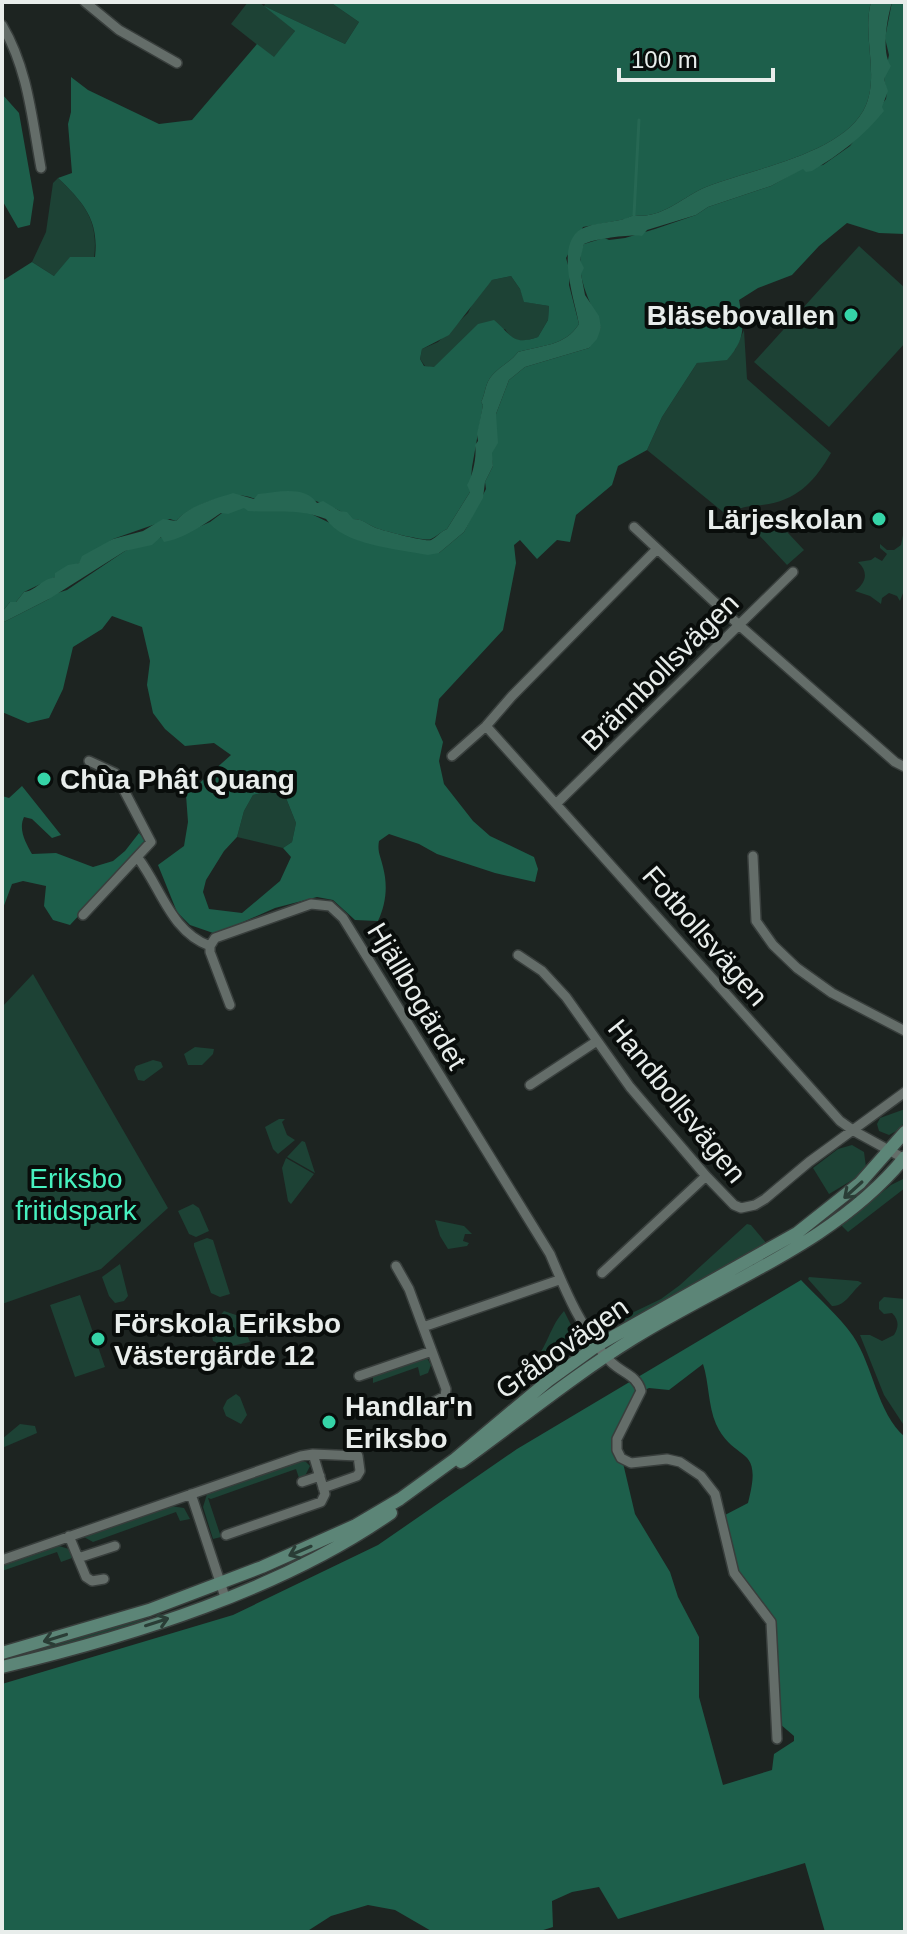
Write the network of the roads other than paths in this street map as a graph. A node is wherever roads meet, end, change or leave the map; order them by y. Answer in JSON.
{"nodes":[{"id":1,"x":85,"y":2,"type":"edge"},
{"id":2,"x":2,"y":25,"type":"edge"},
{"id":3,"x":177,"y":63,"type":"dead end"},
{"id":4,"x":41,"y":168,"type":"dead end"},
{"id":5,"x":634,"y":527,"type":"dead end"},
{"id":6,"x":657,"y":549,"type":"junction"},
{"id":7,"x":793,"y":572,"type":"dead end"},
{"id":8,"x":739,"y":625,"type":"junction"},
{"id":9,"x":486,"y":726,"type":"junction"},
{"id":10,"x":452,"y":756,"type":"dead end"},
{"id":11,"x":89,"y":761,"type":"dead end"},
{"id":12,"x":905,"y":767,"type":"edge"},
{"id":13,"x":557,"y":803,"type":"junction"},
{"id":14,"x":753,"y":856,"type":"dead end"},
{"id":15,"x":138,"y":858,"type":"junction"},
{"id":16,"x":83,"y":915,"type":"dead end"},
{"id":17,"x":210,"y":946,"type":"junction"},
{"id":18,"x":518,"y":955,"type":"dead end"},
{"id":19,"x":230,"y":1005,"type":"dead end"},
{"id":20,"x":905,"y":1031,"type":"edge"},
{"id":21,"x":597,"y":1041,"type":"junction"},
{"id":22,"x":530,"y":1085,"type":"dead end"},
{"id":23,"x":905,"y":1092,"type":"edge"},
{"id":24,"x":854,"y":1131,"type":"junction"},
{"id":25,"x":905,"y":1132,"type":"edge"},
{"id":26,"x":890,"y":1151,"type":"junction"},
{"id":27,"x":905,"y":1158,"type":"edge"},
{"id":28,"x":706,"y":1176,"type":"junction"},
{"id":29,"x":396,"y":1266,"type":"dead end"},
{"id":30,"x":602,"y":1273,"type":"dead end"},
{"id":31,"x":559,"y":1280,"type":"junction"},
{"id":32,"x":423,"y":1327,"type":"junction"},
{"id":33,"x":598,"y":1345,"type":"junction"},
{"id":34,"x":432,"y":1351,"type":"junction"},
{"id":35,"x":606,"y":1357,"type":"junction"},
{"id":36,"x":359,"y":1376,"type":"dead end"},
{"id":37,"x":430,"y":1404,"type":"dead end"},
{"id":38,"x":313,"y":1454,"type":"junction"},
{"id":39,"x":320,"y":1476,"type":"junction"},
{"id":40,"x":302,"y":1482,"type":"dead end"},
{"id":41,"x":323,"y":1488,"type":"junction"},
{"id":42,"x":191,"y":1494,"type":"junction"},
{"id":43,"x":226,"y":1535,"type":"dead end"},
{"id":44,"x":69,"y":1536,"type":"junction"},
{"id":45,"x":115,"y":1546,"type":"dead end"},
{"id":46,"x":78,"y":1558,"type":"junction"},
{"id":47,"x":2,"y":1560,"type":"edge"},
{"id":48,"x":104,"y":1579,"type":"dead end"},
{"id":49,"x":221,"y":1582,"type":"junction"},
{"id":50,"x":225,"y":1597,"type":"junction"},
{"id":51,"x":2,"y":1653,"type":"edge"},
{"id":52,"x":2,"y":1667,"type":"edge"},
{"id":53,"x":777,"y":1739,"type":"dead end"}],
"edges":[{"from":1,"to":3,"type":"street"},
{"from":2,"to":4,"type":"street"},
{"from":5,"to":6,"type":"street"},
{"from":6,"to":8,"type":"street"},
{"from":6,"to":9,"type":"street"},
{"from":7,"to":8,"type":"street","name":"Brännbollsvägen"},
{"from":8,"to":12,"type":"street"},
{"from":8,"to":13,"type":"street","name":"Brännbollsvägen"},
{"from":9,"to":10,"type":"street"},
{"from":9,"to":13,"type":"street","name":"Fotbollsvägen"},
{"from":11,"to":15,"type":"street"},
{"from":13,"to":24,"type":"street","name":"Fotbollsvägen"},
{"from":14,"to":20,"type":"street"},
{"from":15,"to":16,"type":"street"},
{"from":15,"to":17,"type":"street"},
{"from":17,"to":19,"type":"street"},
{"from":17,"to":31,"type":"street","name":"Hjällbogärdet"},
{"from":18,"to":21,"type":"street","name":"Handbollsvägen"},
{"from":21,"to":22,"type":"street"},
{"from":21,"to":28,"type":"street","name":"Handbollsvägen"},
{"from":23,"to":24,"type":"street","name":"Handbollsvägen"},
{"from":24,"to":26,"type":"street","name":"Fotbollsvägen"},
{"from":24,"to":28,"type":"street","name":"Handbollsvägen"},
{"from":25,"to":26,"type":"main road","name":"Gråbovägen"},
{"from":26,"to":27,"type":"street","name":"Fotbollsvägen"},
{"from":26,"to":33,"type":"main road","name":"Gråbovägen","one_way":true},
{"from":27,"to":35,"type":"main road","name":"Gråbovägen"},
{"from":28,"to":30,"type":"street"},
{"from":29,"to":32,"type":"street"},
{"from":31,"to":32,"type":"street"},
{"from":31,"to":33,"type":"street","name":"Hjällbogärdet"},
{"from":32,"to":34,"type":"street"},
{"from":33,"to":35,"type":"street","name":"Hjällbogärdet"},
{"from":33,"to":49,"type":"main road","name":"Gråbovägen","one_way":true},
{"from":34,"to":36,"type":"street"},
{"from":34,"to":37,"type":"street"},
{"from":35,"to":50,"type":"main road","name":"Gråbovägen"},
{"from":35,"to":53,"type":"street","name":"Hjällbogärdet"},
{"from":38,"to":39,"type":"street"},
{"from":38,"to":41,"type":"street"},
{"from":38,"to":42,"type":"street"},
{"from":39,"to":40,"type":"street"},
{"from":39,"to":41,"type":"street"},
{"from":41,"to":43,"type":"street"},
{"from":42,"to":44,"type":"street"},
{"from":42,"to":49,"type":"street"},
{"from":44,"to":46,"type":"street"},
{"from":44,"to":47,"type":"street"},
{"from":45,"to":46,"type":"street"},
{"from":46,"to":48,"type":"street"},
{"from":49,"to":50,"type":"street"},
{"from":49,"to":51,"type":"main road","name":"Gråbovägen","one_way":true},
{"from":52,"to":50,"type":"main road","name":"Gråbovägen","one_way":true}]}
